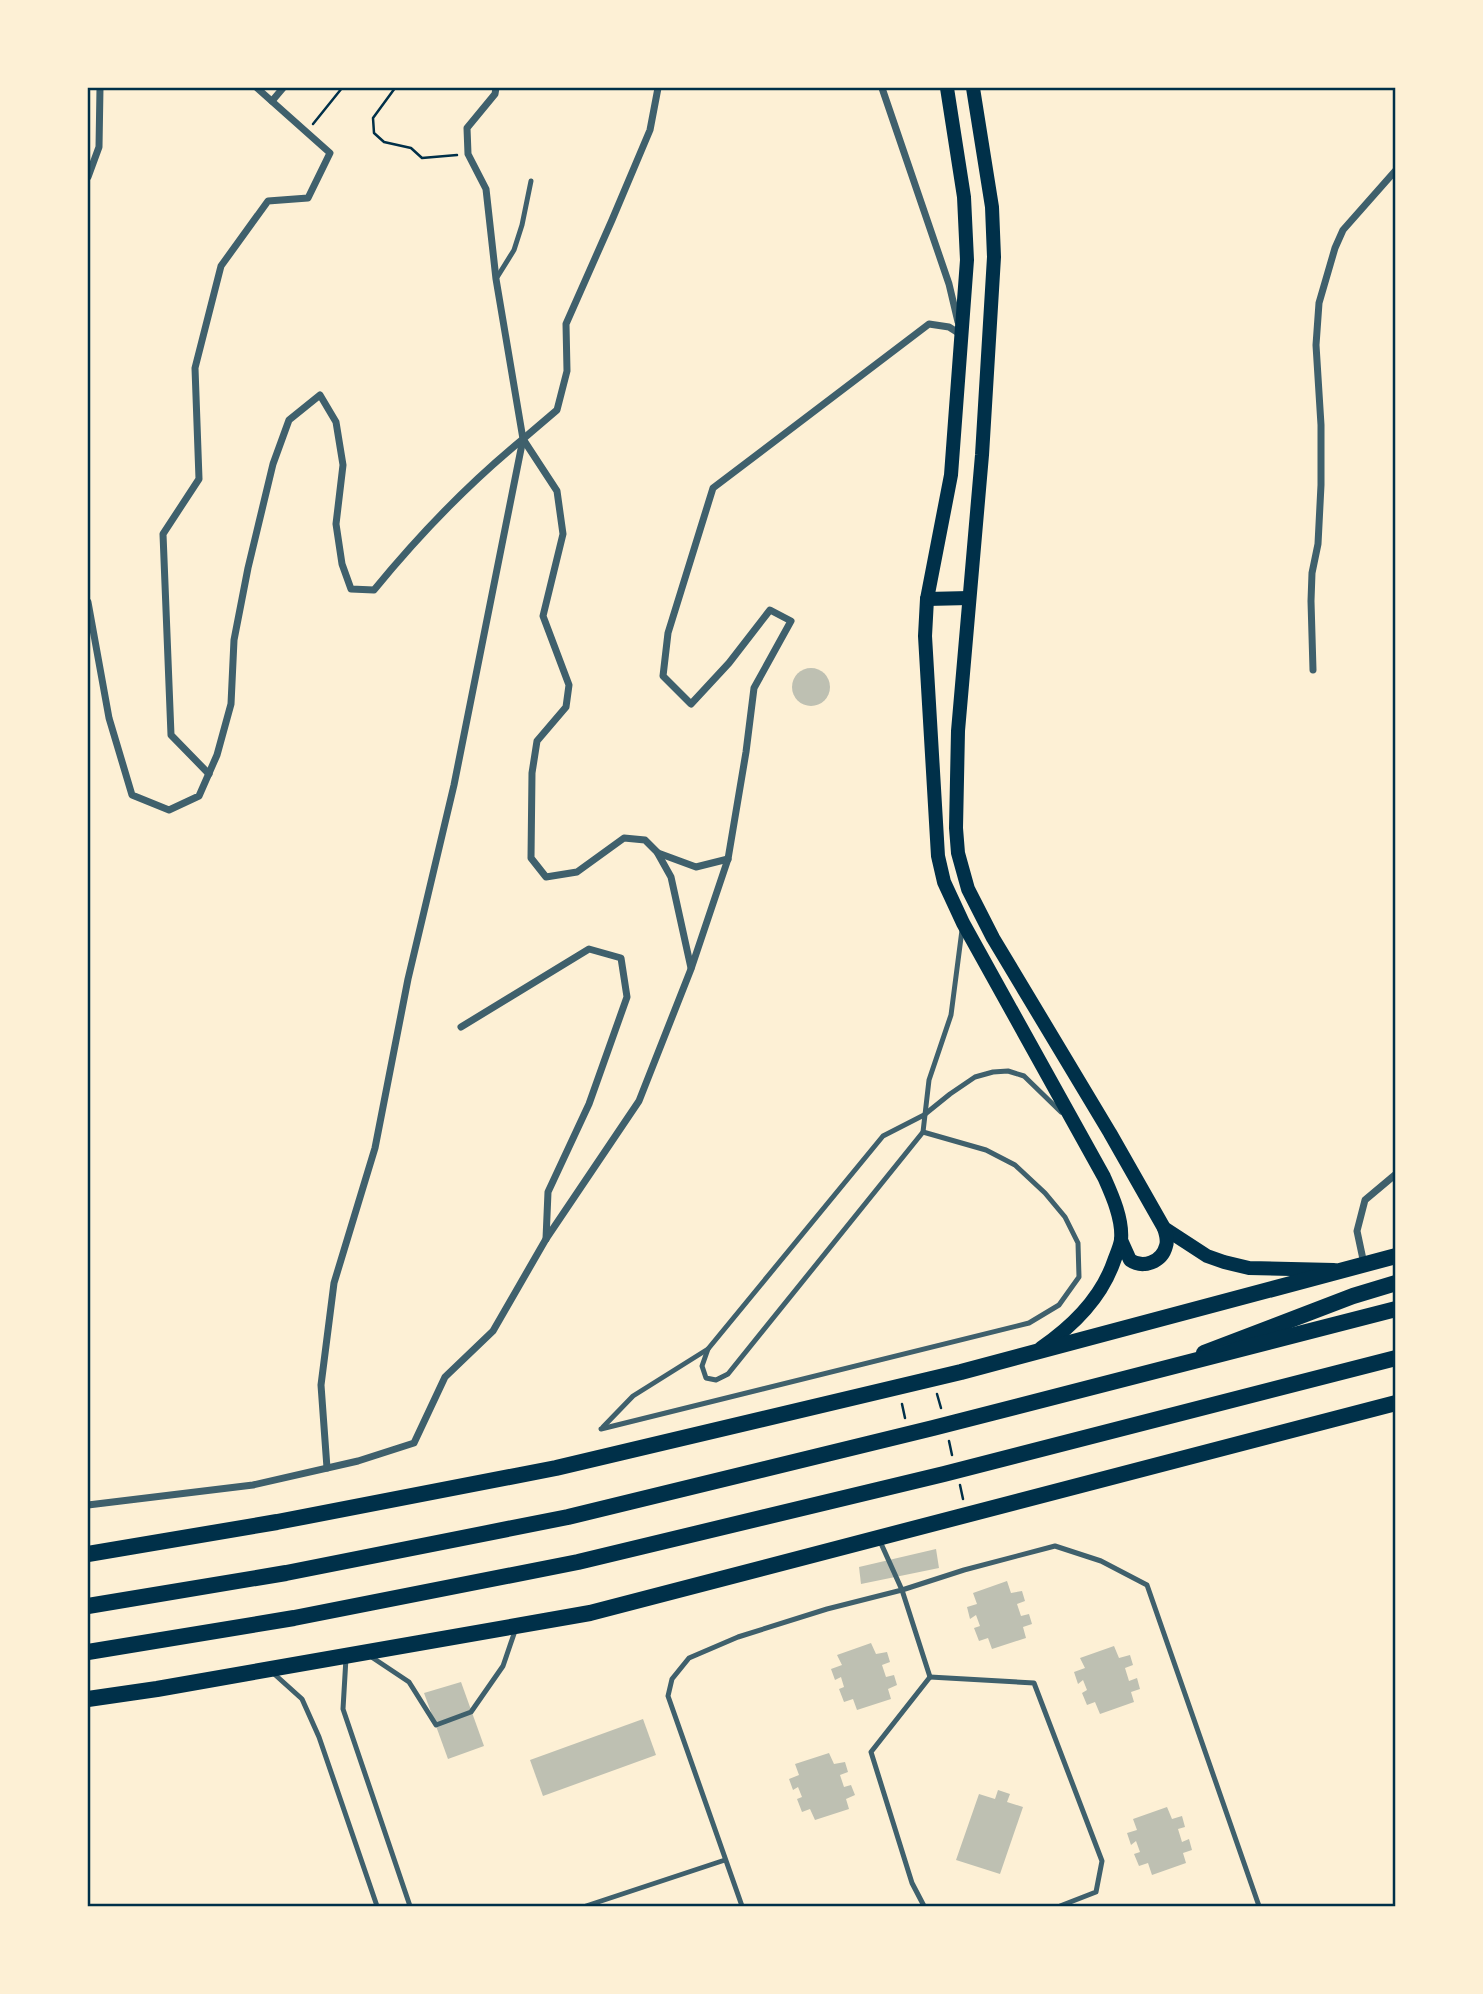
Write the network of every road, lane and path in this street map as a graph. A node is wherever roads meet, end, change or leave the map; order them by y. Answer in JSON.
{"nodes":[{"id":1,"x":100,"y":88,"type":"edge"},
{"id":2,"x":257,"y":88,"type":"edge"},
{"id":3,"x":283,"y":88,"type":"edge"},
{"id":4,"x":342,"y":88,"type":"edge"},
{"id":5,"x":395,"y":88,"type":"edge"},
{"id":6,"x":496,"y":88,"type":"edge"},
{"id":7,"x":658,"y":88,"type":"edge"},
{"id":8,"x":882,"y":88,"type":"edge"},
{"id":9,"x":947,"y":88,"type":"edge"},
{"id":10,"x":973,"y":88,"type":"edge"},
{"id":11,"x":272,"y":102,"type":"junction"},
{"id":12,"x":308,"y":129,"type":"dead end"},
{"id":13,"x":468,"y":154,"type":"junction"},
{"id":14,"x":1395,"y":170,"type":"edge"},
{"id":15,"x":88,"y":177,"type":"edge"},
{"id":16,"x":531,"y":181,"type":"dead end"},
{"id":17,"x":496,"y":279,"type":"junction"},
{"id":18,"x":962,"y":336,"type":"junction"},
{"id":19,"x":523,"y":439,"type":"junction"},
{"id":20,"x":969,"y":598,"type":"junction"},
{"id":21,"x":927,"y":599,"type":"junction"},
{"id":22,"x":88,"y":602,"type":"edge"},
{"id":23,"x":1313,"y":670,"type":"dead end"},
{"id":24,"x":209,"y":774,"type":"junction"},
{"id":25,"x":657,"y":852,"type":"junction"},
{"id":26,"x":728,"y":859,"type":"junction"},
{"id":27,"x":963,"y":923,"type":"junction"},
{"id":28,"x":691,"y":969,"type":"junction"},
{"id":29,"x":461,"y":1027,"type":"dead end"},
{"id":30,"x":924,"y":1115,"type":"junction"},
{"id":31,"x":923,"y":1132,"type":"junction"},
{"id":32,"x":1080,"y":1132,"type":"junction"},
{"id":33,"x":1395,"y":1174,"type":"edge"},
{"id":34,"x":1164,"y":1228,"type":"junction"},
{"id":35,"x":546,"y":1239,"type":"junction"},
{"id":36,"x":1121,"y":1240,"type":"junction"},
{"id":37,"x":1395,"y":1256,"type":"edge"},
{"id":38,"x":1364,"y":1264,"type":"junction"},
{"id":39,"x":1343,"y":1270,"type":"junction"},
{"id":40,"x":1395,"y":1283,"type":"edge"},
{"id":41,"x":1395,"y":1309,"type":"edge"},
{"id":42,"x":708,"y":1349,"type":"junction"},
{"id":43,"x":1039,"y":1350,"type":"junction"},
{"id":44,"x":1395,"y":1358,"type":"edge"},
{"id":45,"x":1158,"y":1370,"type":"junction"},
{"id":46,"x":937,"y":1394,"type":"dead end"},
{"id":47,"x":1395,"y":1403,"type":"edge"},
{"id":48,"x":943,"y":1419,"type":"dead end"},
{"id":49,"x":947,"y":1431,"type":"dead end"},
{"id":50,"x":953,"y":1456,"type":"dead end"},
{"id":51,"x":327,"y":1468,"type":"junction"},
{"id":52,"x":959,"y":1481,"type":"dead end"},
{"id":53,"x":88,"y":1505,"type":"edge"},
{"id":54,"x":965,"y":1506,"type":"dead end"},
{"id":55,"x":878,"y":1537,"type":"junction"},
{"id":56,"x":88,"y":1554,"type":"edge"},
{"id":57,"x":902,"y":1590,"type":"junction"},
{"id":58,"x":88,"y":1606,"type":"edge"},
{"id":59,"x":517,"y":1626,"type":"junction"},
{"id":60,"x":88,"y":1652,"type":"edge"},
{"id":61,"x":365,"y":1653,"type":"junction"},
{"id":62,"x":346,"y":1656,"type":"junction"},
{"id":63,"x":270,"y":1670,"type":"junction"},
{"id":64,"x":930,"y":1677,"type":"junction"},
{"id":65,"x":181,"y":1685,"type":"junction"},
{"id":66,"x":88,"y":1699,"type":"edge"},
{"id":67,"x":88,"y":1711,"type":"edge"},
{"id":68,"x":725,"y":1860,"type":"junction"},
{"id":69,"x":377,"y":1906,"type":"edge"},
{"id":70,"x":410,"y":1906,"type":"edge"},
{"id":71,"x":586,"y":1906,"type":"edge"},
{"id":72,"x":742,"y":1906,"type":"edge"},
{"id":73,"x":924,"y":1906,"type":"edge"},
{"id":74,"x":1060,"y":1906,"type":"edge"},
{"id":75,"x":1259,"y":1906,"type":"edge"}],
"edges":[{"from":1,"to":15,"type":"street"},
{"from":2,"to":11,"type":"street"},
{"from":3,"to":11,"type":"street"},
{"from":4,"to":12,"type":"path"},
{"from":5,"to":13,"type":"path"},
{"from":6,"to":13,"type":"street"},
{"from":7,"to":19,"type":"street"},
{"from":8,"to":18,"type":"street"},
{"from":9,"to":18,"type":"main road"},
{"from":10,"to":20,"type":"main road"},
{"from":11,"to":24,"type":"street"},
{"from":13,"to":17,"type":"street"},
{"from":14,"to":23,"type":"street"},
{"from":16,"to":17,"type":"lane"},
{"from":17,"to":19,"type":"street"},
{"from":18,"to":21,"type":"main road"},
{"from":18,"to":26,"type":"street"},
{"from":19,"to":24,"type":"street"},
{"from":19,"to":25,"type":"street"},
{"from":19,"to":51,"type":"street"},
{"from":20,"to":21,"type":"main road"},
{"from":20,"to":34,"type":"main road"},
{"from":21,"to":27,"type":"main road"},
{"from":22,"to":24,"type":"street"},
{"from":25,"to":26,"type":"street"},
{"from":25,"to":28,"type":"street"},
{"from":26,"to":28,"type":"street"},
{"from":27,"to":30,"type":"lane"},
{"from":27,"to":32,"type":"main road"},
{"from":28,"to":35,"type":"street"},
{"from":29,"to":35,"type":"street"},
{"from":30,"to":31,"type":"lane"},
{"from":30,"to":32,"type":"lane"},
{"from":30,"to":42,"type":"lane"},
{"from":31,"to":42,"type":"lane"},
{"from":31,"to":42,"type":"lane"},
{"from":32,"to":36,"type":"main road"},
{"from":33,"to":38,"type":"street"},
{"from":34,"to":36,"type":"main road"},
{"from":34,"to":39,"type":"main road"},
{"from":35,"to":51,"type":"street"},
{"from":36,"to":43,"type":"main road"},
{"from":37,"to":38,"type":"main road"},
{"from":38,"to":39,"type":"main road"},
{"from":39,"to":43,"type":"main road"},
{"from":40,"to":45,"type":"main road"},
{"from":41,"to":45,"type":"main road"},
{"from":43,"to":56,"type":"main road"},
{"from":44,"to":60,"type":"main road"},
{"from":45,"to":58,"type":"main road"},
{"from":46,"to":48,"type":"path"},
{"from":47,"to":55,"type":"main road"},
{"from":49,"to":50,"type":"path"},
{"from":51,"to":53,"type":"street"},
{"from":52,"to":54,"type":"path"},
{"from":55,"to":57,"type":"lane"},
{"from":55,"to":59,"type":"main road"},
{"from":57,"to":64,"type":"lane"},
{"from":57,"to":68,"type":"lane"},
{"from":57,"to":75,"type":"lane"},
{"from":59,"to":61,"type":"main road"},
{"from":59,"to":61,"type":"lane"},
{"from":61,"to":62,"type":"main road"},
{"from":62,"to":63,"type":"main road"},
{"from":62,"to":70,"type":"lane"},
{"from":63,"to":65,"type":"main road"},
{"from":63,"to":69,"type":"lane"},
{"from":64,"to":73,"type":"lane"},
{"from":64,"to":74,"type":"lane"},
{"from":65,"to":66,"type":"main road"},
{"from":65,"to":67,"type":"main road"},
{"from":68,"to":71,"type":"lane"},
{"from":68,"to":72,"type":"lane"}]}
